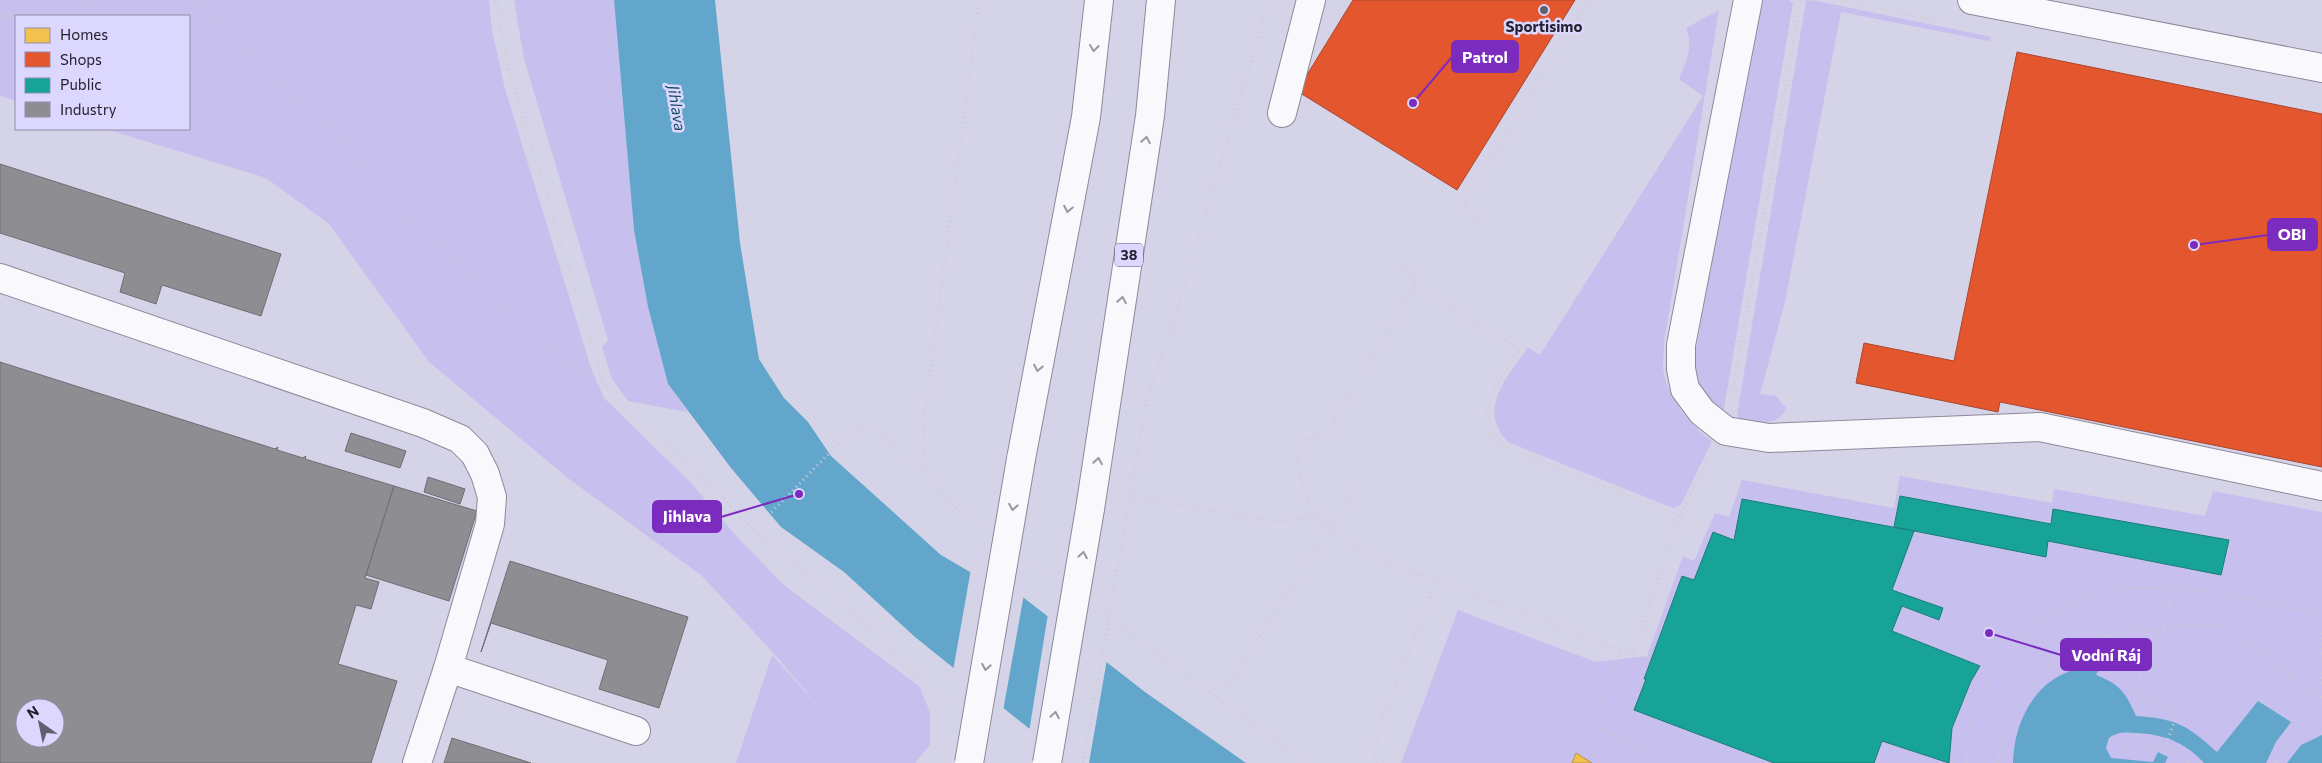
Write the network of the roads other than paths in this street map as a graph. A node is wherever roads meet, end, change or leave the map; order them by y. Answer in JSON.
{"nodes":[{"id":1,"x":1100,"y":0,"type":"edge"},
{"id":2,"x":1161,"y":0,"type":"edge"},
{"id":3,"x":1311,"y":0,"type":"edge"},
{"id":4,"x":1748,"y":0,"type":"edge"},
{"id":5,"x":1972,"y":0,"type":"edge"},
{"id":6,"x":2322,"y":68,"type":"edge"},
{"id":7,"x":1282,"y":113,"type":"dead end"},
{"id":8,"x":0,"y":278,"type":"edge"},
{"id":9,"x":2322,"y":486,"type":"edge"},
{"id":10,"x":448,"y":668,"type":"junction"},
{"id":11,"x":636,"y":731,"type":"dead end"},
{"id":12,"x":417,"y":763,"type":"edge"},
{"id":13,"x":970,"y":763,"type":"edge"},
{"id":14,"x":1047,"y":763,"type":"edge"}],
"edges":[{"from":1,"to":13,"type":"main road","one_way":true,"bridge":true},
{"from":14,"to":2,"type":"main road","number":"38","one_way":true,"bridge":true},
{"from":3,"to":7,"type":"main road"},
{"from":4,"to":9,"type":"main road"},
{"from":5,"to":6,"type":"main road"},
{"from":8,"to":10,"type":"main road"},
{"from":10,"to":11,"type":"main road"},
{"from":10,"to":12,"type":"main road"}]}
